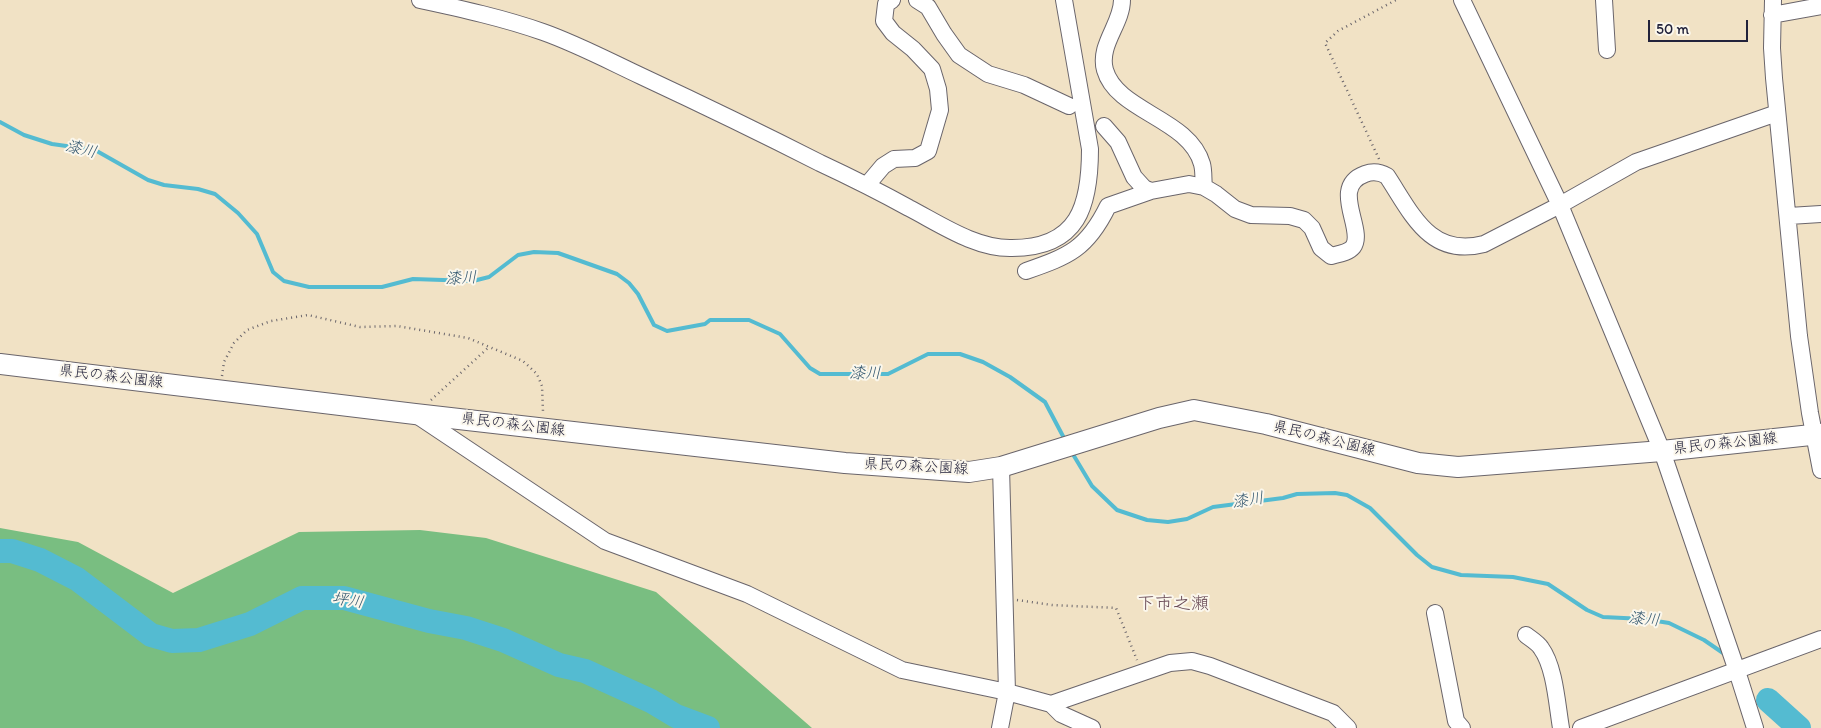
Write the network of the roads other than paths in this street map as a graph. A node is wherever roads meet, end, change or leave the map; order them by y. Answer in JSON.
{"nodes":[{"id":1,"x":420,"y":0,"type":"edge"},
{"id":2,"x":892,"y":0,"type":"edge"},
{"id":3,"x":917,"y":0,"type":"edge"},
{"id":4,"x":1064,"y":0,"type":"edge"},
{"id":5,"x":1122,"y":0,"type":"edge"},
{"id":6,"x":1462,"y":0,"type":"edge"},
{"id":7,"x":1604,"y":0,"type":"edge"},
{"id":8,"x":1821,"y":6,"type":"edge"},
{"id":9,"x":1773,"y":8,"type":"edge"},
{"id":10,"x":1606,"y":50,"type":"dead end"},
{"id":11,"x":1069,"y":106,"type":"dead end"},
{"id":12,"x":1777,"y":113,"type":"junction"},
{"id":13,"x":1104,"y":126,"type":"dead end"},
{"id":14,"x":866,"y":185,"type":"junction"},
{"id":15,"x":1204,"y":187,"type":"junction"},
{"id":16,"x":1151,"y":191,"type":"junction"},
{"id":17,"x":1560,"y":205,"type":"junction"},
{"id":18,"x":1821,"y":214,"type":"edge"},
{"id":19,"x":1789,"y":216,"type":"junction"},
{"id":20,"x":1026,"y":271,"type":"dead end"},
{"id":21,"x":0,"y":364,"type":"edge"},
{"id":22,"x":415,"y":414,"type":"junction"},
{"id":23,"x":1818,"y":434,"type":"edge"},
{"id":24,"x":1662,"y":451,"type":"junction"},
{"id":25,"x":1001,"y":467,"type":"junction"},
{"id":26,"x":1821,"y":470,"type":"edge"},
{"id":27,"x":1435,"y":612,"type":"dead end"},
{"id":28,"x":1526,"y":635,"type":"dead end"},
{"id":29,"x":1821,"y":640,"type":"edge"},
{"id":30,"x":1737,"y":671,"type":"junction"},
{"id":31,"x":1007,"y":692,"type":"junction"},
{"id":32,"x":1051,"y":704,"type":"junction"},
{"id":33,"x":1594,"y":726,"type":"edge"},
{"id":34,"x":1000,"y":728,"type":"edge"},
{"id":35,"x":1092,"y":728,"type":"edge"},
{"id":36,"x":1348,"y":728,"type":"edge"},
{"id":37,"x":1462,"y":728,"type":"edge"},
{"id":38,"x":1561,"y":728,"type":"edge"},
{"id":39,"x":1755,"y":728,"type":"edge"}],
"edges":[{"from":1,"to":14,"type":"street"},
{"from":2,"to":14,"type":"street"},
{"from":3,"to":11,"type":"street"},
{"from":4,"to":14,"type":"street"},
{"from":5,"to":15,"type":"street"},
{"from":6,"to":17,"type":"street"},
{"from":7,"to":10,"type":"street"},
{"from":8,"to":9,"type":"street"},
{"from":9,"to":12,"type":"street"},
{"from":12,"to":17,"type":"street"},
{"from":12,"to":19,"type":"street"},
{"from":13,"to":16,"type":"street"},
{"from":15,"to":16,"type":"street"},
{"from":15,"to":17,"type":"street"},
{"from":16,"to":20,"type":"street"},
{"from":17,"to":24,"type":"street"},
{"from":18,"to":19,"type":"street"},
{"from":19,"to":23,"type":"street"},
{"from":21,"to":22,"type":"main road","name":"県民の森公園線"},
{"from":22,"to":25,"type":"main road","name":"県民の森公園線"},
{"from":22,"to":31,"type":"street"},
{"from":23,"to":24,"type":"main road","name":"県民の森公園線"},
{"from":23,"to":26,"type":"street"},
{"from":24,"to":25,"type":"main road","name":"県民の森公園線"},
{"from":24,"to":30,"type":"street"},
{"from":25,"to":31,"type":"street"},
{"from":27,"to":37,"type":"street"},
{"from":28,"to":38,"type":"street"},
{"from":29,"to":30,"type":"street"},
{"from":30,"to":33,"type":"street"},
{"from":30,"to":39,"type":"street"},
{"from":31,"to":32,"type":"street"},
{"from":31,"to":34,"type":"street"},
{"from":32,"to":35,"type":"street"},
{"from":32,"to":36,"type":"street"}]}
